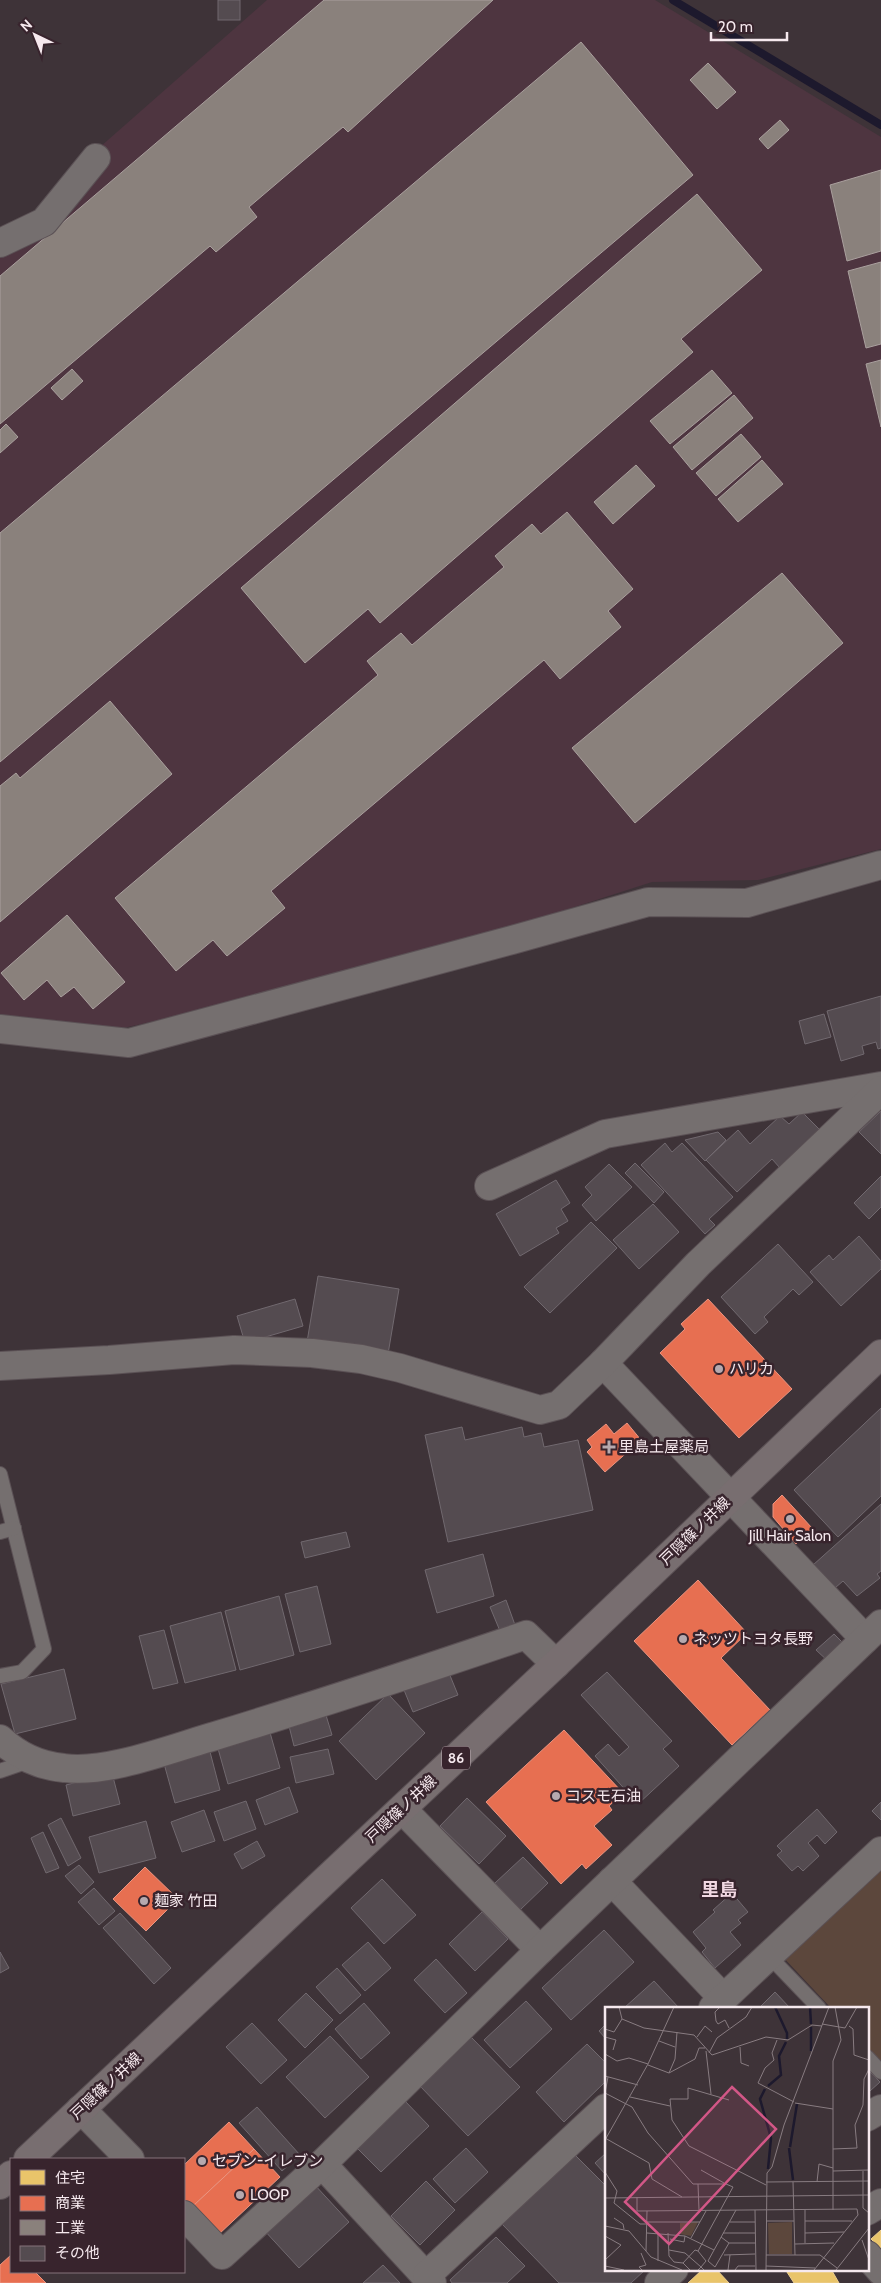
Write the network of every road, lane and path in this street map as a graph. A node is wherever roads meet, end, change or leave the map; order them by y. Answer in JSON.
{"nodes":[{"id":1,"x":96,"y":158,"type":"dead end"},
{"id":2,"x":0,"y":243,"type":"edge"},
{"id":3,"x":881,"y":865,"type":"edge"},
{"id":4,"x":0,"y":1029,"type":"edge"},
{"id":5,"x":881,"y":1086,"type":"edge"},
{"id":6,"x":881,"y":1090,"type":"edge"},
{"id":7,"x":489,"y":1186,"type":"dead end"},
{"id":8,"x":881,"y":1354,"type":"edge"},
{"id":9,"x":603,"y":1364,"type":"junction"},
{"id":10,"x":0,"y":1366,"type":"edge"},
{"id":11,"x":0,"y":1474,"type":"edge"},
{"id":12,"x":730,"y":1497,"type":"junction"},
{"id":13,"x":7,"y":1530,"type":"edge"},
{"id":14,"x":873,"y":1632,"type":"edge"},
{"id":15,"x":556,"y":1664,"type":"junction"},
{"id":16,"x":0,"y":1676,"type":"edge"},
{"id":17,"x":0,"y":1739,"type":"edge"},
{"id":18,"x":32,"y":1760,"type":"junction"},
{"id":19,"x":0,"y":1770,"type":"edge"},
{"id":20,"x":402,"y":1809,"type":"junction"},
{"id":21,"x":881,"y":1851,"type":"edge"},
{"id":22,"x":612,"y":1881,"type":"junction"},
{"id":23,"x":540,"y":1950,"type":"junction"},
{"id":24,"x":768,"y":1956,"type":"junction"},
{"id":25,"x":718,"y":2003,"type":"edge"},
{"id":26,"x":818,"y":2007,"type":"edge"},
{"id":27,"x":868,"y":2058,"type":"edge"},
{"id":28,"x":881,"y":2072,"type":"edge"},
{"id":29,"x":881,"y":2108,"type":"edge"},
{"id":30,"x":81,"y":2109,"type":"junction"},
{"id":31,"x":605,"y":2109,"type":"edge"},
{"id":32,"x":868,"y":2116,"type":"edge"},
{"id":33,"x":29,"y":2158,"type":"edge"},
{"id":34,"x":129,"y":2158,"type":"edge"},
{"id":35,"x":322,"y":2164,"type":"junction"},
{"id":36,"x":10,"y":2176,"type":"edge"},
{"id":37,"x":0,"y":2186,"type":"edge"},
{"id":38,"x":881,"y":2203,"type":"edge"},
{"id":39,"x":868,"y":2210,"type":"edge"},
{"id":40,"x":185,"y":2217,"type":"edge"},
{"id":41,"x":868,"y":2256,"type":"edge"},
{"id":42,"x":673,"y":2270,"type":"edge"},
{"id":43,"x":881,"y":2271,"type":"edge"},
{"id":44,"x":429,"y":2279,"type":"edge"},
{"id":45,"x":659,"y":2283,"type":"edge"}],
"edges":[{"from":1,"to":2,"type":"street"},
{"from":3,"to":4,"type":"street"},
{"from":5,"to":7,"type":"street"},
{"from":6,"to":9,"type":"street"},
{"from":8,"to":12,"type":"main road","name":"戸隠篠ノ井線","number":"86"},
{"from":9,"to":10,"type":"street"},
{"from":9,"to":12,"type":"street"},
{"from":11,"to":13,"type":"lane"},
{"from":12,"to":14,"type":"street"},
{"from":12,"to":15,"type":"main road","name":"戸隠篠ノ井線","number":"86"},
{"from":13,"to":16,"type":"lane"},
{"from":14,"to":22,"type":"street"},
{"from":15,"to":18,"type":"street"},
{"from":15,"to":20,"type":"main road","name":"戸隠篠ノ井線","number":"86"},
{"from":17,"to":18,"type":"street"},
{"from":18,"to":19,"type":"lane"},
{"from":20,"to":23,"type":"street"},
{"from":20,"to":30,"type":"main road","name":"戸隠篠ノ井線","number":"86"},
{"from":21,"to":24,"type":"street"},
{"from":22,"to":23,"type":"street"},
{"from":22,"to":25,"type":"street"},
{"from":23,"to":35,"type":"street"},
{"from":24,"to":25,"type":"street"},
{"from":24,"to":26,"type":"lane"},
{"from":27,"to":28,"type":"lane"},
{"from":29,"to":32,"type":"street"},
{"from":30,"to":33,"type":"main road","name":"戸隠篠ノ井線","number":"86"},
{"from":30,"to":34,"type":"street"},
{"from":31,"to":44,"type":"street"},
{"from":35,"to":40,"type":"street"},
{"from":35,"to":44,"type":"street"},
{"from":36,"to":37,"type":"main road"},
{"from":38,"to":39,"type":"street"},
{"from":41,"to":43,"type":"street"},
{"from":42,"to":45,"type":"street"}]}
